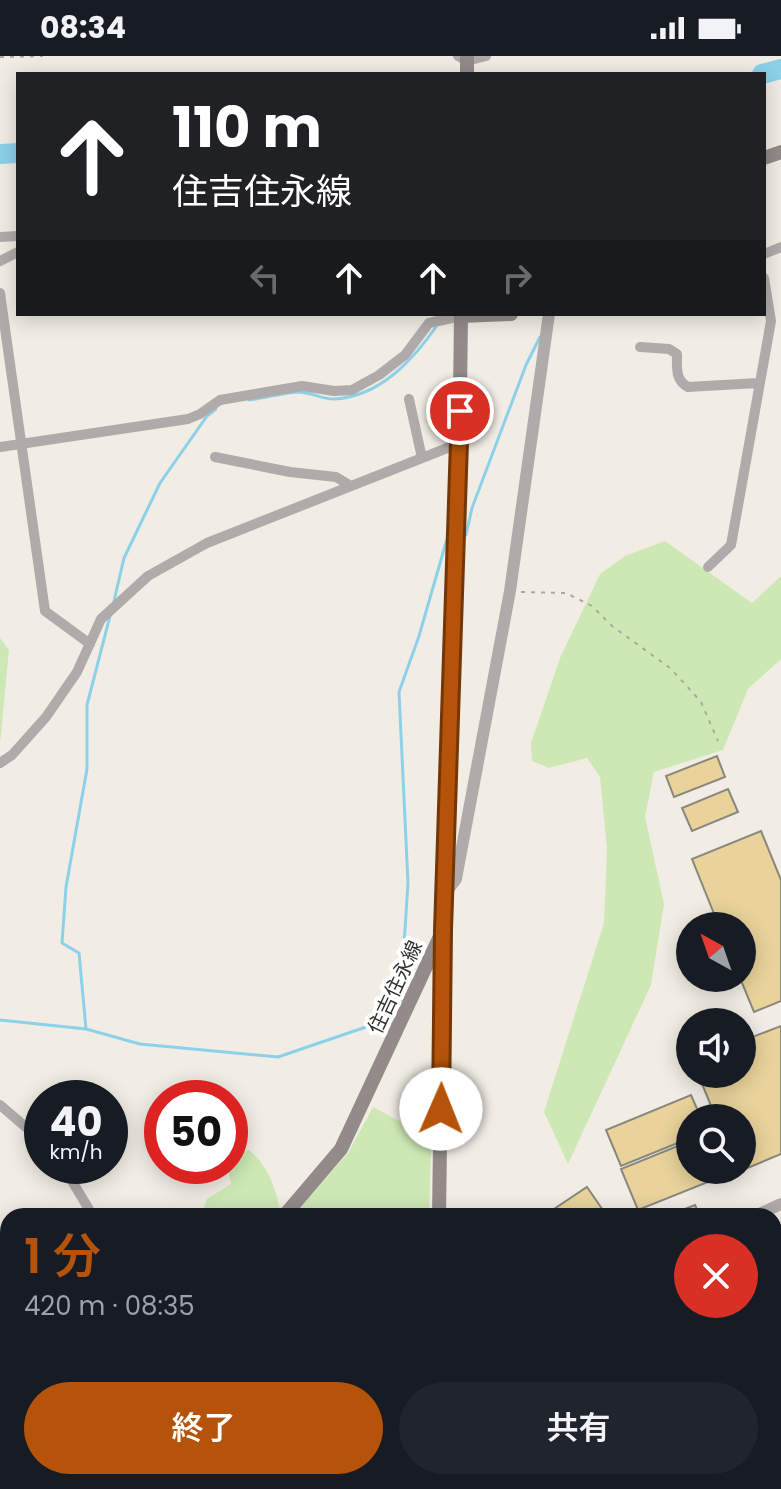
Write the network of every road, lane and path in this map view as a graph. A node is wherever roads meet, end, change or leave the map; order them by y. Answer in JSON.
{"nodes":[{"id":1,"x":43,"y":56,"type":"edge"},
{"id":2,"x":486,"y":56,"type":"edge"},
{"id":3,"x":0,"y":57,"type":"edge"},
{"id":4,"x":465,"y":62,"type":"edge"},
{"id":5,"x":766,"y":290,"type":"edge"},
{"id":6,"x":0,"y":293,"type":"edge"},
{"id":7,"x":457,"y":316,"type":"edge"},
{"id":8,"x":461,"y":316,"type":"edge"},
{"id":9,"x":549,"y":316,"type":"edge"},
{"id":10,"x":640,"y":347,"type":"dead end"},
{"id":11,"x":758,"y":383,"type":"junction"},
{"id":12,"x":409,"y":399,"type":"dead end"},
{"id":13,"x":460,"y":443,"type":"junction"},
{"id":14,"x":21,"y":444,"type":"junction"},
{"id":15,"x":0,"y":447,"type":"edge"},
{"id":16,"x":215,"y":457,"type":"dead end"},
{"id":17,"x":422,"y":458,"type":"junction"},
{"id":18,"x":351,"y":486,"type":"junction"},
{"id":19,"x":708,"y":567,"type":"dead end"},
{"id":20,"x":510,"y":591,"type":"junction"},
{"id":21,"x":90,"y":644,"type":"junction"},
{"id":22,"x":718,"y":741,"type":"dead end"},
{"id":23,"x":0,"y":763,"type":"edge"},
{"id":24,"x":446,"y":892,"type":"junction"},
{"id":25,"x":443,"y":930,"type":"junction"},
{"id":26,"x":0,"y":1105,"type":"edge"},
{"id":27,"x":24,"y":1126,"type":"edge"},
{"id":28,"x":72,"y":1184,"type":"edge"},
{"id":29,"x":84,"y":1208,"type":"edge"},
{"id":30,"x":291,"y":1208,"type":"edge"},
{"id":31,"x":439,"y":1208,"type":"edge"}],
"edges":[{"from":1,"to":3,"type":"path"},
{"from":2,"to":4,"type":"street"},
{"from":5,"to":11,"type":"street"},
{"from":6,"to":14,"type":"street"},
{"from":7,"to":14,"type":"street"},
{"from":8,"to":13,"type":"main road","name":"住吉住永線"},
{"from":9,"to":20,"type":"street"},
{"from":10,"to":11,"type":"street"},
{"from":11,"to":19,"type":"street"},
{"from":12,"to":17,"type":"street"},
{"from":13,"to":17,"type":"street"},
{"from":13,"to":24,"type":"main road","name":"住吉住永線"},
{"from":14,"to":15,"type":"street"},
{"from":14,"to":21,"type":"street"},
{"from":16,"to":18,"type":"street"},
{"from":17,"to":18,"type":"street"},
{"from":18,"to":21,"type":"street"},
{"from":20,"to":22,"type":"path"},
{"from":20,"to":24,"type":"street"},
{"from":21,"to":23,"type":"street"},
{"from":24,"to":25,"type":"main road","name":"住吉住永線"},
{"from":25,"to":30,"type":"main road","name":"住吉住永線"},
{"from":25,"to":31,"type":"main road"},
{"from":26,"to":27,"type":"street"},
{"from":28,"to":29,"type":"street"}]}
